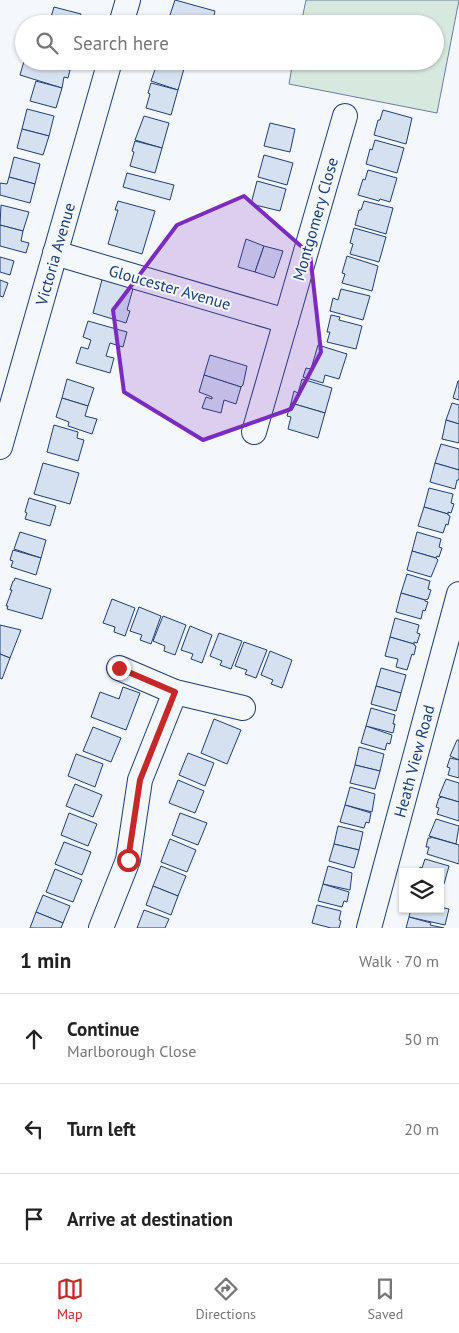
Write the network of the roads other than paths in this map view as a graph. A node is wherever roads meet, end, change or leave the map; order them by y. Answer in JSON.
{"nodes":[{"id":1,"x":128,"y":0,"type":"edge"},
{"id":2,"x":124,"y":15,"type":"edge"},
{"id":3,"x":107,"y":70,"type":"edge"},
{"id":4,"x":345,"y":116,"type":"dead end"},
{"id":5,"x":55,"y":253,"type":"junction"},
{"id":6,"x":286,"y":321,"type":"junction"},
{"id":7,"x":8,"y":388,"type":"edge"},
{"id":8,"x":254,"y":432,"type":"dead end"},
{"id":9,"x":0,"y":447,"type":"edge"},
{"id":10,"x":459,"y":594,"type":"edge"},
{"id":11,"x":119,"y":668,"type":"dead end"},
{"id":12,"x":175,"y":692,"type":"junction"},
{"id":13,"x":243,"y":708,"type":"dead end"},
{"id":14,"x":101,"y":928,"type":"edge"},
{"id":15,"x":369,"y":928,"type":"edge"}],
"edges":[{"from":1,"to":2,"type":"street"},
{"from":3,"to":5,"type":"street","name":"Victoria Avenue"},
{"from":4,"to":6,"type":"street","name":"Montgomery Close"},
{"from":5,"to":6,"type":"street","name":"Gloucester Avenue"},
{"from":5,"to":7,"type":"street","name":"Victoria Avenue"},
{"from":6,"to":8,"type":"street","name":"Montgomery Close"},
{"from":7,"to":9,"type":"street","name":"Victoria Avenue"},
{"from":10,"to":15,"type":"street","name":"Heath View Road"},
{"from":11,"to":12,"type":"street"},
{"from":12,"to":13,"type":"street"},
{"from":12,"to":14,"type":"street"}]}
